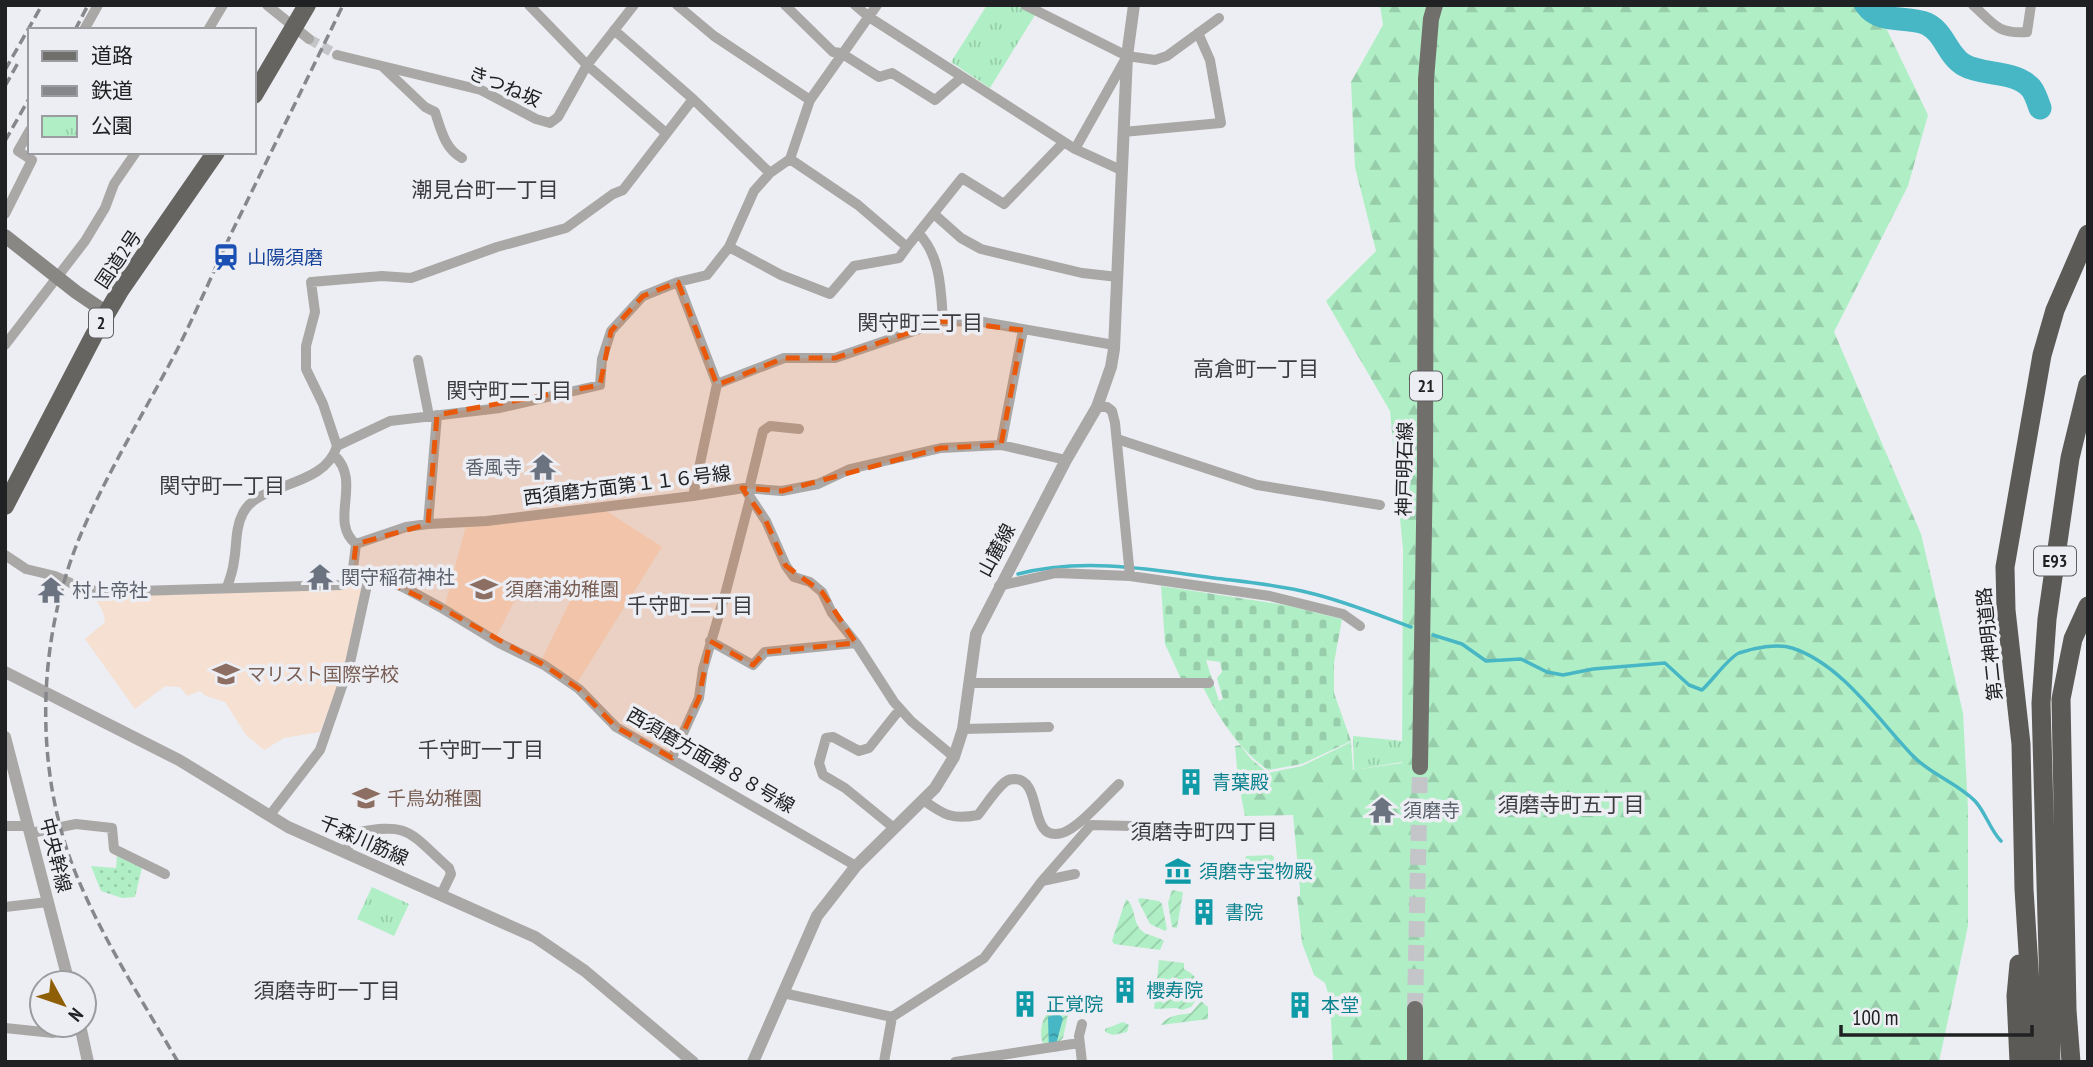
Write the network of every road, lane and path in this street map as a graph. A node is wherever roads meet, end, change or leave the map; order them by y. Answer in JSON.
{"nodes":[{"id":1,"x":98,"y":5,"type":"edge"},
{"id":2,"x":223,"y":5,"type":"edge"},
{"id":3,"x":267,"y":5,"type":"edge"},
{"id":4,"x":307,"y":5,"type":"edge"},
{"id":5,"x":529,"y":5,"type":"edge"},
{"id":6,"x":634,"y":5,"type":"edge"},
{"id":7,"x":677,"y":5,"type":"edge"},
{"id":8,"x":785,"y":5,"type":"edge"},
{"id":9,"x":855,"y":5,"type":"edge"},
{"id":10,"x":877,"y":5,"type":"edge"},
{"id":11,"x":1025,"y":5,"type":"edge"},
{"id":12,"x":1135,"y":5,"type":"edge"},
{"id":13,"x":1435,"y":5,"type":"edge"},
{"id":14,"x":1973,"y":5,"type":"edge"},
{"id":15,"x":2031,"y":5,"type":"edge"},
{"id":16,"x":869,"y":17,"type":"junction"},
{"id":17,"x":1219,"y":18,"type":"dead end"},
{"id":18,"x":295,"y":27,"type":"junction"},
{"id":19,"x":85,"y":28,"type":"edge"},
{"id":20,"x":209,"y":28,"type":"edge"},
{"id":21,"x":614,"y":30,"type":"junction"},
{"id":22,"x":1198,"y":33,"type":"junction"},
{"id":23,"x":309,"y":39,"type":"tunnel mouth"},
{"id":24,"x":841,"y":53,"type":"junction"},
{"id":25,"x":337,"y":55,"type":"tunnel mouth"},
{"id":26,"x":1127,"y":56,"type":"junction"},
{"id":27,"x":381,"y":65,"type":"junction"},
{"id":28,"x":587,"y":65,"type":"junction"},
{"id":29,"x":962,"y":77,"type":"junction"},
{"id":30,"x":256,"y":91,"type":"edge"},
{"id":31,"x":693,"y":99,"type":"junction"},
{"id":32,"x":810,"y":100,"type":"junction"},
{"id":33,"x":1123,"y":132,"type":"junction"},
{"id":34,"x":28,"y":133,"type":"edge"},
{"id":35,"x":666,"y":133,"type":"junction"},
{"id":36,"x":1064,"y":142,"type":"junction"},
{"id":37,"x":1075,"y":149,"type":"junction"},
{"id":38,"x":135,"y":154,"type":"edge"},
{"id":39,"x":215,"y":154,"type":"edge"},
{"id":40,"x":462,"y":158,"type":"dead end"},
{"id":41,"x":790,"y":159,"type":"junction"},
{"id":42,"x":1121,"y":170,"type":"junction"},
{"id":43,"x":770,"y":173,"type":"junction"},
{"id":44,"x":5,"y":214,"type":"edge"},
{"id":45,"x":934,"y":214,"type":"junction"},
{"id":46,"x":918,"y":233,"type":"junction"},
{"id":47,"x":2088,"y":234,"type":"edge"},
{"id":48,"x":5,"y":236,"type":"edge"},
{"id":49,"x":729,"y":247,"type":"junction"},
{"id":50,"x":907,"y":247,"type":"junction"},
{"id":51,"x":1118,"y":277,"type":"junction"},
{"id":52,"x":58,"y":278,"type":"junction"},
{"id":53,"x":678,"y":282,"type":"junction"},
{"id":54,"x":107,"y":313,"type":"junction"},
{"id":55,"x":943,"y":321,"type":"junction"},
{"id":56,"x":1023,"y":330,"type":"junction"},
{"id":57,"x":5,"y":345,"type":"edge"},
{"id":58,"x":1114,"y":345,"type":"junction"},
{"id":59,"x":418,"y":360,"type":"dead end"},
{"id":60,"x":2088,"y":383,"type":"edge"},
{"id":61,"x":717,"y":384,"type":"junction"},
{"id":62,"x":1097,"y":407,"type":"junction"},
{"id":63,"x":433,"y":415,"type":"junction"},
{"id":64,"x":799,"y":429,"type":"dead end"},
{"id":65,"x":1117,"y":439,"type":"junction"},
{"id":66,"x":1001,"y":445,"type":"junction"},
{"id":67,"x":335,"y":450,"type":"junction"},
{"id":68,"x":1066,"y":460,"type":"junction"},
{"id":69,"x":748,"y":492,"type":"junction"},
{"id":70,"x":693,"y":496,"type":"junction"},
{"id":71,"x":1380,"y":505,"type":"dead end"},
{"id":72,"x":5,"y":506,"type":"edge"},
{"id":73,"x":428,"y":524,"type":"junction"},
{"id":74,"x":356,"y":544,"type":"junction"},
{"id":75,"x":5,"y":555,"type":"edge"},
{"id":76,"x":369,"y":576,"type":"junction"},
{"id":77,"x":1130,"y":576,"type":"junction"},
{"id":78,"x":352,"y":577,"type":"junction"},
{"id":79,"x":999,"y":586,"type":"junction"},
{"id":80,"x":227,"y":587,"type":"junction"},
{"id":81,"x":2088,"y":606,"type":"edge"},
{"id":82,"x":1360,"y":626,"type":"dead end"},
{"id":83,"x":710,"y":641,"type":"junction"},
{"id":84,"x":856,"y":643,"type":"junction"},
{"id":85,"x":5,"y":672,"type":"edge"},
{"id":86,"x":969,"y":683,"type":"junction"},
{"id":87,"x":1209,"y":683,"type":"dead end"},
{"id":88,"x":900,"y":709,"type":"junction"},
{"id":89,"x":1049,"y":727,"type":"dead end"},
{"id":90,"x":963,"y":729,"type":"junction"},
{"id":91,"x":5,"y":737,"type":"edge"},
{"id":92,"x":2051,"y":742,"type":"junction"},
{"id":93,"x":954,"y":757,"type":"junction"},
{"id":94,"x":673,"y":758,"type":"junction"},
{"id":95,"x":1420,"y":766,"type":"tunnel mouth"},
{"id":96,"x":10,"y":776,"type":"edge"},
{"id":97,"x":1119,"y":785,"type":"dead end"},
{"id":98,"x":923,"y":800,"type":"junction"},
{"id":99,"x":270,"y":815,"type":"junction"},
{"id":100,"x":5,"y":826,"type":"edge"},
{"id":101,"x":1172,"y":827,"type":"dead end"},
{"id":102,"x":894,"y":828,"type":"junction"},
{"id":103,"x":30,"y":830,"type":"junction"},
{"id":104,"x":346,"y":853,"type":"junction"},
{"id":105,"x":856,"y":866,"type":"junction"},
{"id":106,"x":165,"y":874,"type":"dead end"},
{"id":107,"x":1075,"y":874,"type":"dead end"},
{"id":108,"x":1042,"y":881,"type":"junction"},
{"id":109,"x":2054,"y":888,"type":"junction"},
{"id":110,"x":2024,"y":889,"type":"junction"},
{"id":111,"x":441,"y":895,"type":"junction"},
{"id":112,"x":48,"y":902,"type":"junction"},
{"id":113,"x":5,"y":906,"type":"edge"},
{"id":114,"x":65,"y":969,"type":"edge"},
{"id":115,"x":783,"y":992,"type":"junction"},
{"id":116,"x":1415,"y":1009,"type":"tunnel mouth"},
{"id":117,"x":892,"y":1017,"type":"junction"},
{"id":118,"x":1082,"y":1024,"type":"dead end"},
{"id":119,"x":5,"y":1028,"type":"edge"},
{"id":120,"x":28,"y":1030,"type":"edge"},
{"id":121,"x":83,"y":1039,"type":"edge"},
{"id":122,"x":1079,"y":1043,"type":"junction"},
{"id":123,"x":88,"y":1062,"type":"edge"},
{"id":124,"x":693,"y":1062,"type":"edge"},
{"id":125,"x":753,"y":1062,"type":"edge"},
{"id":126,"x":884,"y":1062,"type":"edge"},
{"id":127,"x":955,"y":1062,"type":"edge"},
{"id":128,"x":1082,"y":1062,"type":"edge"},
{"id":129,"x":1415,"y":1062,"type":"edge"},
{"id":130,"x":2019,"y":1062,"type":"edge"},
{"id":131,"x":2035,"y":1062,"type":"edge"},
{"id":132,"x":2051,"y":1062,"type":"edge"},
{"id":133,"x":2071,"y":1062,"type":"edge"}],
"edges":[{"from":1,"to":19,"type":"street"},
{"from":2,"to":20,"type":"street"},
{"from":3,"to":18,"type":"street"},
{"from":4,"to":18,"type":"highway"},
{"from":5,"to":28,"type":"street"},
{"from":6,"to":21,"type":"street"},
{"from":7,"to":32,"type":"street"},
{"from":8,"to":24,"type":"street"},
{"from":9,"to":16,"type":"street"},
{"from":10,"to":16,"type":"street"},
{"from":11,"to":26,"type":"street"},
{"from":12,"to":26,"type":"street","name":"山麓線"},
{"from":13,"to":95,"type":"main road","name":"神戸明石線","number":"21"},
{"from":14,"to":15,"type":"street"},
{"from":16,"to":24,"type":"street"},
{"from":16,"to":29,"type":"street"},
{"from":17,"to":22,"type":"street"},
{"from":18,"to":23,"type":"street"},
{"from":18,"to":30,"type":"highway"},
{"from":21,"to":28,"type":"street"},
{"from":21,"to":31,"type":"street"},
{"from":22,"to":26,"type":"street"},
{"from":22,"to":33,"type":"street"},
{"from":24,"to":29,"type":"street"},
{"from":24,"to":32,"type":"street"},
{"from":25,"to":27,"type":"street","name":"きつね坂"},
{"from":26,"to":33,"type":"street","name":"山麓線"},
{"from":26,"to":37,"type":"street"},
{"from":27,"to":28,"type":"street","name":"きつね坂"},
{"from":27,"to":40,"type":"street"},
{"from":28,"to":35,"type":"street"},
{"from":29,"to":36,"type":"street"},
{"from":31,"to":35,"type":"street"},
{"from":31,"to":43,"type":"street"},
{"from":32,"to":41,"type":"street"},
{"from":33,"to":42,"type":"street","name":"山麓線"},
{"from":34,"to":44,"type":"street"},
{"from":35,"to":67,"type":"street"},
{"from":36,"to":37,"type":"street"},
{"from":36,"to":45,"type":"street"},
{"from":37,"to":42,"type":"street"},
{"from":38,"to":52,"type":"street"},
{"from":39,"to":54,"type":"highway","name":"国道2号","number":"2"},
{"from":41,"to":43,"type":"street"},
{"from":41,"to":50,"type":"street"},
{"from":42,"to":51,"type":"street","name":"山麓線"},
{"from":43,"to":49,"type":"street"},
{"from":45,"to":46,"type":"street"},
{"from":45,"to":51,"type":"street"},
{"from":46,"to":50,"type":"street"},
{"from":46,"to":55,"type":"street"},
{"from":47,"to":110,"type":"highway","name":"第二神明道路","number":"E93"},
{"from":48,"to":52,"type":"main road"},
{"from":49,"to":50,"type":"street"},
{"from":49,"to":53,"type":"street"},
{"from":51,"to":58,"type":"street","name":"山麓線"},
{"from":52,"to":54,"type":"main road"},
{"from":52,"to":57,"type":"street"},
{"from":53,"to":61,"type":"street"},
{"from":53,"to":63,"type":"street"},
{"from":54,"to":72,"type":"highway","name":"国道2号","number":"2"},
{"from":55,"to":56,"type":"street"},
{"from":55,"to":61,"type":"street"},
{"from":56,"to":58,"type":"street"},
{"from":56,"to":66,"type":"street"},
{"from":58,"to":62,"type":"street","name":"山麓線"},
{"from":59,"to":63,"type":"street"},
{"from":60,"to":92,"type":"highway","number":"E93"},
{"from":61,"to":70,"type":"street"},
{"from":62,"to":65,"type":"street"},
{"from":62,"to":68,"type":"street","name":"山麓線"},
{"from":63,"to":67,"type":"street"},
{"from":63,"to":73,"type":"street"},
{"from":64,"to":69,"type":"street"},
{"from":65,"to":71,"type":"street"},
{"from":65,"to":77,"type":"street"},
{"from":66,"to":68,"type":"street","name":"西須磨方面第１１６号線"},
{"from":66,"to":69,"type":"street","name":"西須磨方面第１１６号線"},
{"from":67,"to":74,"type":"street"},
{"from":67,"to":80,"type":"street"},
{"from":68,"to":79,"type":"street","name":"山麓線"},
{"from":69,"to":70,"type":"street","name":"西須磨方面第１１６号線"},
{"from":69,"to":83,"type":"street"},
{"from":69,"to":84,"type":"street"},
{"from":70,"to":73,"type":"street","name":"西須磨方面第１１６号線"},
{"from":73,"to":74,"type":"street","name":"西須磨方面第１１６号線"},
{"from":74,"to":78,"type":"street"},
{"from":75,"to":80,"type":"street","name":"西須磨方面第８８号線"},
{"from":76,"to":78,"type":"street","name":"西須磨方面第８８号線"},
{"from":76,"to":94,"type":"street","name":"西須磨方面第８８号線"},
{"from":76,"to":99,"type":"street"},
{"from":77,"to":79,"type":"street"},
{"from":77,"to":82,"type":"street"},
{"from":78,"to":80,"type":"street","name":"西須磨方面第８８号線"},
{"from":79,"to":86,"type":"street","name":"山麓線"},
{"from":81,"to":92,"type":"highway"},
{"from":83,"to":84,"type":"street"},
{"from":83,"to":94,"type":"street"},
{"from":84,"to":88,"type":"street"},
{"from":85,"to":99,"type":"street","name":"千森川筋線"},
{"from":86,"to":87,"type":"street"},
{"from":86,"to":90,"type":"street","name":"山麓線"},
{"from":88,"to":93,"type":"street"},
{"from":88,"to":102,"type":"street"},
{"from":89,"to":90,"type":"street"},
{"from":90,"to":93,"type":"street","name":"山麓線"},
{"from":91,"to":96,"type":"street","name":"中央幹線"},
{"from":92,"to":109,"type":"highway","number":"E93"},
{"from":93,"to":98,"type":"street","name":"山麓線"},
{"from":94,"to":105,"type":"street","name":"西須磨方面第８８号線"},
{"from":96,"to":103,"type":"street","name":"中央幹線"},
{"from":97,"to":98,"type":"street"},
{"from":98,"to":102,"type":"street","name":"山麓線"},
{"from":99,"to":104,"type":"street","name":"千森川筋線"},
{"from":100,"to":103,"type":"street"},
{"from":101,"to":108,"type":"street"},
{"from":102,"to":105,"type":"street","name":"山麓線"},
{"from":103,"to":106,"type":"street"},
{"from":103,"to":112,"type":"street","name":"中央幹線"},
{"from":104,"to":111,"type":"street","name":"千森川筋線"},
{"from":104,"to":111,"type":"street"},
{"from":105,"to":115,"type":"street","name":"山麓線"},
{"from":107,"to":108,"type":"street"},
{"from":108,"to":117,"type":"street"},
{"from":109,"to":132,"type":"highway","number":"E93"},
{"from":109,"to":133,"type":"highway"},
{"from":110,"to":130,"type":"highway"},
{"from":110,"to":131,"type":"highway","name":"第二神明道路","number":"E93"},
{"from":111,"to":124,"type":"street","name":"千森川筋線"},
{"from":112,"to":113,"type":"street"},
{"from":112,"to":114,"type":"street","name":"中央幹線"},
{"from":115,"to":117,"type":"street"},
{"from":115,"to":125,"type":"street","name":"山麓線"},
{"from":116,"to":129,"type":"main road"},
{"from":117,"to":126,"type":"street"},
{"from":118,"to":122,"type":"street"},
{"from":119,"to":120,"type":"street"},
{"from":121,"to":123,"type":"street"},
{"from":122,"to":127,"type":"street"},
{"from":122,"to":128,"type":"street"}]}
